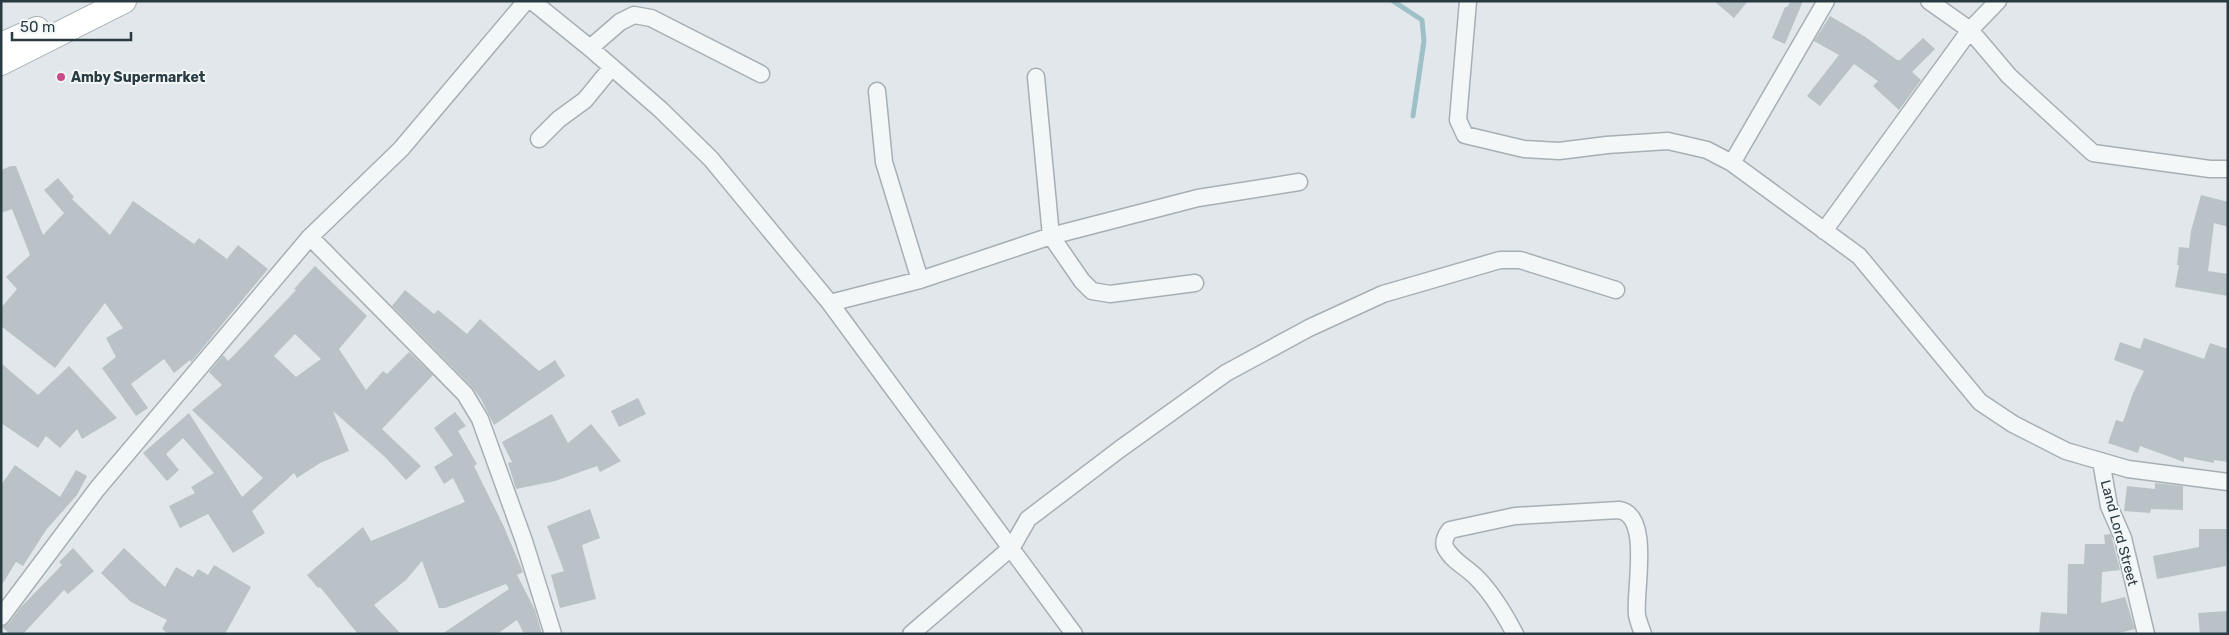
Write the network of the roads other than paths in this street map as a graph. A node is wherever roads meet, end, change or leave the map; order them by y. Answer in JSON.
{"nodes":[{"id":1,"x":92,"y":1,"type":"edge"},
{"id":2,"x":124,"y":1,"type":"edge"},
{"id":3,"x":526,"y":1,"type":"edge"},
{"id":4,"x":532,"y":1,"type":"edge"},
{"id":5,"x":1468,"y":1,"type":"edge"},
{"id":6,"x":1826,"y":1,"type":"edge"},
{"id":7,"x":1929,"y":1,"type":"edge"},
{"id":8,"x":1998,"y":1,"type":"edge"},
{"id":9,"x":1970,"y":30,"type":"junction"},
{"id":10,"x":1,"y":45,"type":"edge"},
{"id":11,"x":590,"y":48,"type":"junction"},
{"id":12,"x":1,"y":63,"type":"edge"},
{"id":13,"x":612,"y":67,"type":"junction"},
{"id":14,"x":761,"y":74,"type":"dead end"},
{"id":15,"x":1036,"y":77,"type":"dead end"},
{"id":16,"x":877,"y":91,"type":"dead end"},
{"id":17,"x":539,"y":139,"type":"dead end"},
{"id":18,"x":1732,"y":163,"type":"junction"},
{"id":19,"x":2228,"y":169,"type":"edge"},
{"id":20,"x":1299,"y":182,"type":"dead end"},
{"id":21,"x":1824,"y":231,"type":"junction"},
{"id":22,"x":1051,"y":236,"type":"junction"},
{"id":23,"x":310,"y":237,"type":"junction"},
{"id":24,"x":920,"y":280,"type":"junction"},
{"id":25,"x":1195,"y":283,"type":"dead end"},
{"id":26,"x":1616,"y":290,"type":"dead end"},
{"id":27,"x":830,"y":303,"type":"junction"},
{"id":28,"x":2101,"y":461,"type":"junction"},
{"id":29,"x":2228,"y":482,"type":"edge"},
{"id":30,"x":1012,"y":547,"type":"junction"},
{"id":31,"x":2,"y":615,"type":"edge"},
{"id":32,"x":553,"y":634,"type":"edge"},
{"id":33,"x":911,"y":634,"type":"edge"},
{"id":34,"x":1074,"y":634,"type":"edge"},
{"id":35,"x":1515,"y":634,"type":"edge"},
{"id":36,"x":1643,"y":634,"type":"edge"},
{"id":37,"x":2146,"y":634,"type":"edge"}],
"edges":[{"from":1,"to":10,"type":"main road"},
{"from":2,"to":12,"type":"main road"},
{"from":3,"to":23,"type":"street"},
{"from":4,"to":11,"type":"street"},
{"from":5,"to":18,"type":"street"},
{"from":6,"to":18,"type":"street"},
{"from":7,"to":9,"type":"street"},
{"from":8,"to":9,"type":"street"},
{"from":9,"to":19,"type":"street"},
{"from":9,"to":21,"type":"street"},
{"from":11,"to":13,"type":"street"},
{"from":11,"to":14,"type":"street"},
{"from":13,"to":17,"type":"street"},
{"from":13,"to":27,"type":"street"},
{"from":15,"to":22,"type":"street"},
{"from":16,"to":24,"type":"street"},
{"from":18,"to":21,"type":"street"},
{"from":20,"to":22,"type":"street"},
{"from":21,"to":28,"type":"street"},
{"from":22,"to":24,"type":"street"},
{"from":22,"to":25,"type":"street"},
{"from":23,"to":31,"type":"street"},
{"from":23,"to":32,"type":"street"},
{"from":24,"to":27,"type":"street"},
{"from":26,"to":30,"type":"street"},
{"from":27,"to":30,"type":"street"},
{"from":28,"to":29,"type":"street"},
{"from":28,"to":37,"type":"street","name":"Land Lord Street"},
{"from":30,"to":33,"type":"street"},
{"from":30,"to":34,"type":"street"},
{"from":35,"to":36,"type":"street"}]}
